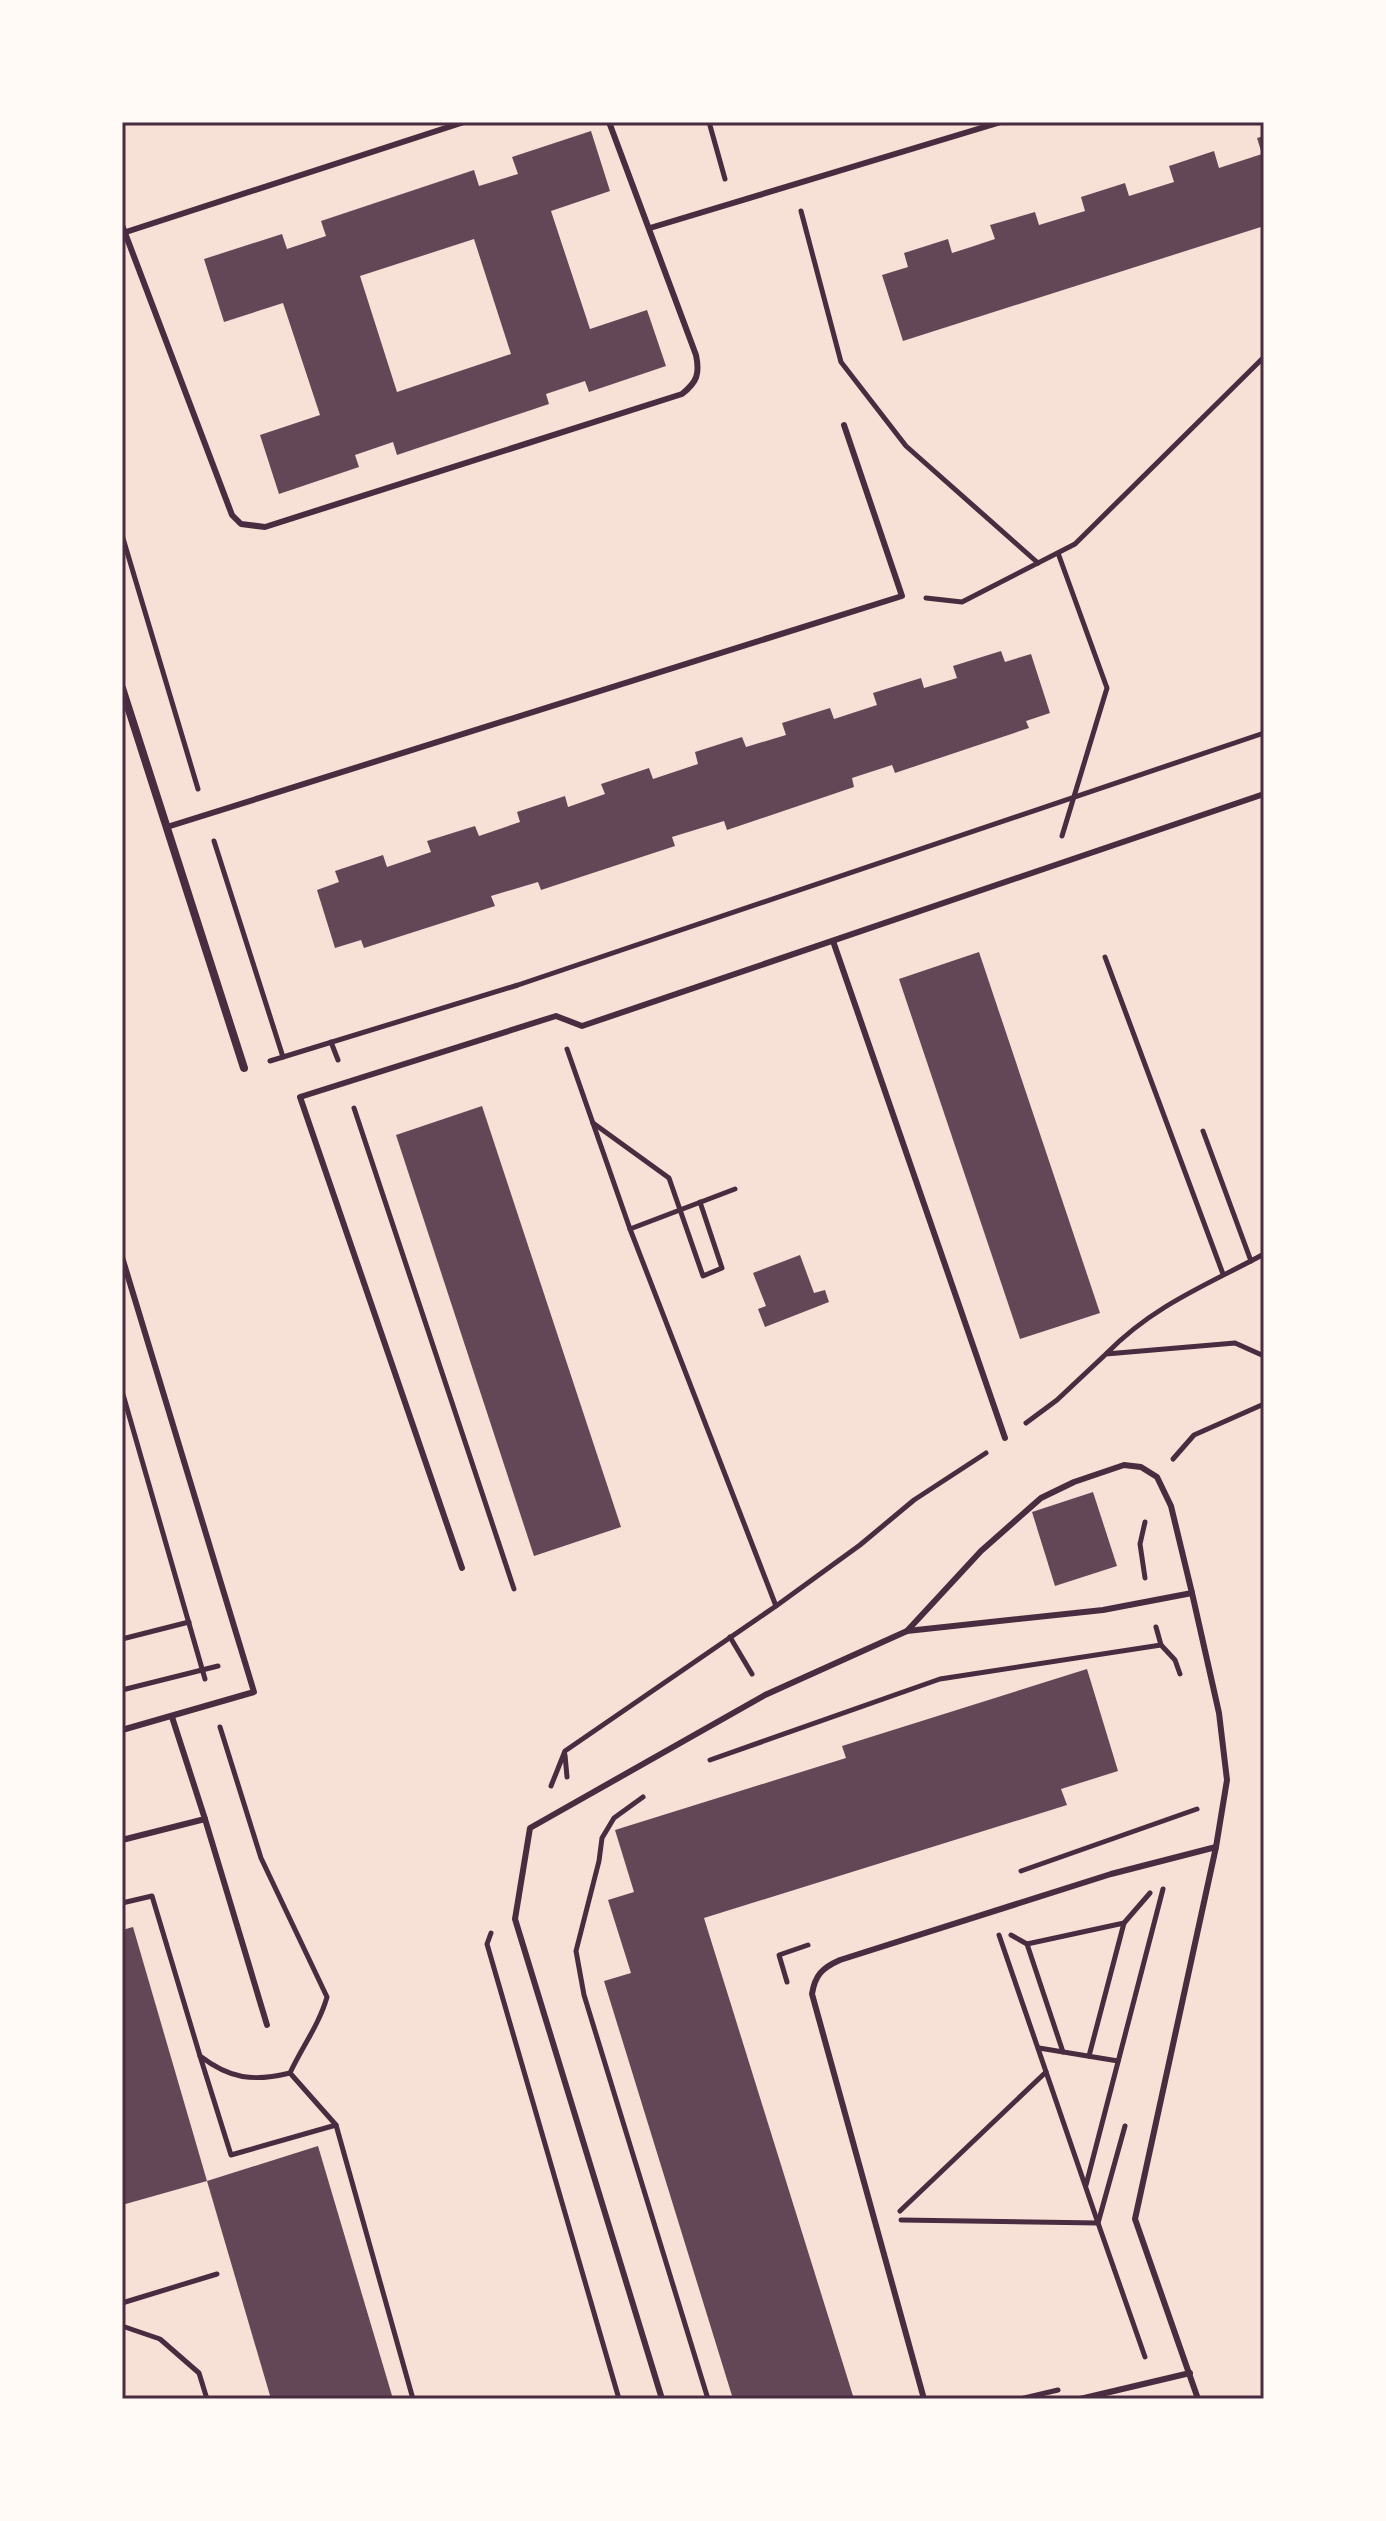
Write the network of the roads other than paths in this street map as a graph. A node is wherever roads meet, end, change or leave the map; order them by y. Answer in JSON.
{"nodes":[{"id":1,"x":464,"y":122,"type":"edge"},
{"id":2,"x":609,"y":122,"type":"edge"},
{"id":3,"x":1001,"y":122,"type":"edge"},
{"id":4,"x":650,"y":228,"type":"junction"},
{"id":5,"x":124,"y":229,"type":"edge"},
{"id":6,"x":844,"y":425,"type":"dead end"},
{"id":7,"x":122,"y":688,"type":"edge"},
{"id":8,"x":1264,"y":794,"type":"edge"},
{"id":9,"x":167,"y":827,"type":"junction"},
{"id":10,"x":833,"y":941,"type":"junction"},
{"id":11,"x":244,"y":1068,"type":"road end"},
{"id":12,"x":122,"y":1257,"type":"edge"},
{"id":13,"x":1005,"y":1438,"type":"road end"},
{"id":14,"x":462,"y":1568,"type":"dead end"},
{"id":15,"x":1192,"y":1593,"type":"junction"},
{"id":16,"x":907,"y":1631,"type":"junction"},
{"id":17,"x":172,"y":1717,"type":"junction"},
{"id":18,"x":122,"y":1730,"type":"edge"},
{"id":19,"x":205,"y":1819,"type":"junction"},
{"id":20,"x":122,"y":1840,"type":"edge"},
{"id":21,"x":1216,"y":1847,"type":"junction"},
{"id":22,"x":267,"y":2025,"type":"dead end"},
{"id":23,"x":1190,"y":2373,"type":"junction"},
{"id":24,"x":662,"y":2399,"type":"edge"},
{"id":25,"x":924,"y":2399,"type":"edge"},
{"id":26,"x":1080,"y":2399,"type":"edge"},
{"id":27,"x":1198,"y":2399,"type":"edge"}],
"edges":[{"from":1,"to":5,"type":"lane"},
{"from":2,"to":4,"type":"lane"},
{"from":3,"to":4,"type":"lane"},
{"from":4,"to":5,"type":"lane"},
{"from":6,"to":9,"type":"lane"},
{"from":7,"to":9,"type":"street"},
{"from":8,"to":10,"type":"lane"},
{"from":9,"to":11,"type":"street"},
{"from":10,"to":13,"type":"lane"},
{"from":10,"to":14,"type":"lane"},
{"from":12,"to":17,"type":"lane"},
{"from":15,"to":16,"type":"lane"},
{"from":15,"to":16,"type":"lane"},
{"from":15,"to":21,"type":"lane"},
{"from":16,"to":24,"type":"lane"},
{"from":17,"to":18,"type":"lane"},
{"from":17,"to":19,"type":"lane"},
{"from":19,"to":20,"type":"lane"},
{"from":19,"to":22,"type":"lane"},
{"from":21,"to":23,"type":"lane"},
{"from":21,"to":25,"type":"lane"},
{"from":23,"to":26,"type":"lane"},
{"from":23,"to":27,"type":"lane"}]}
